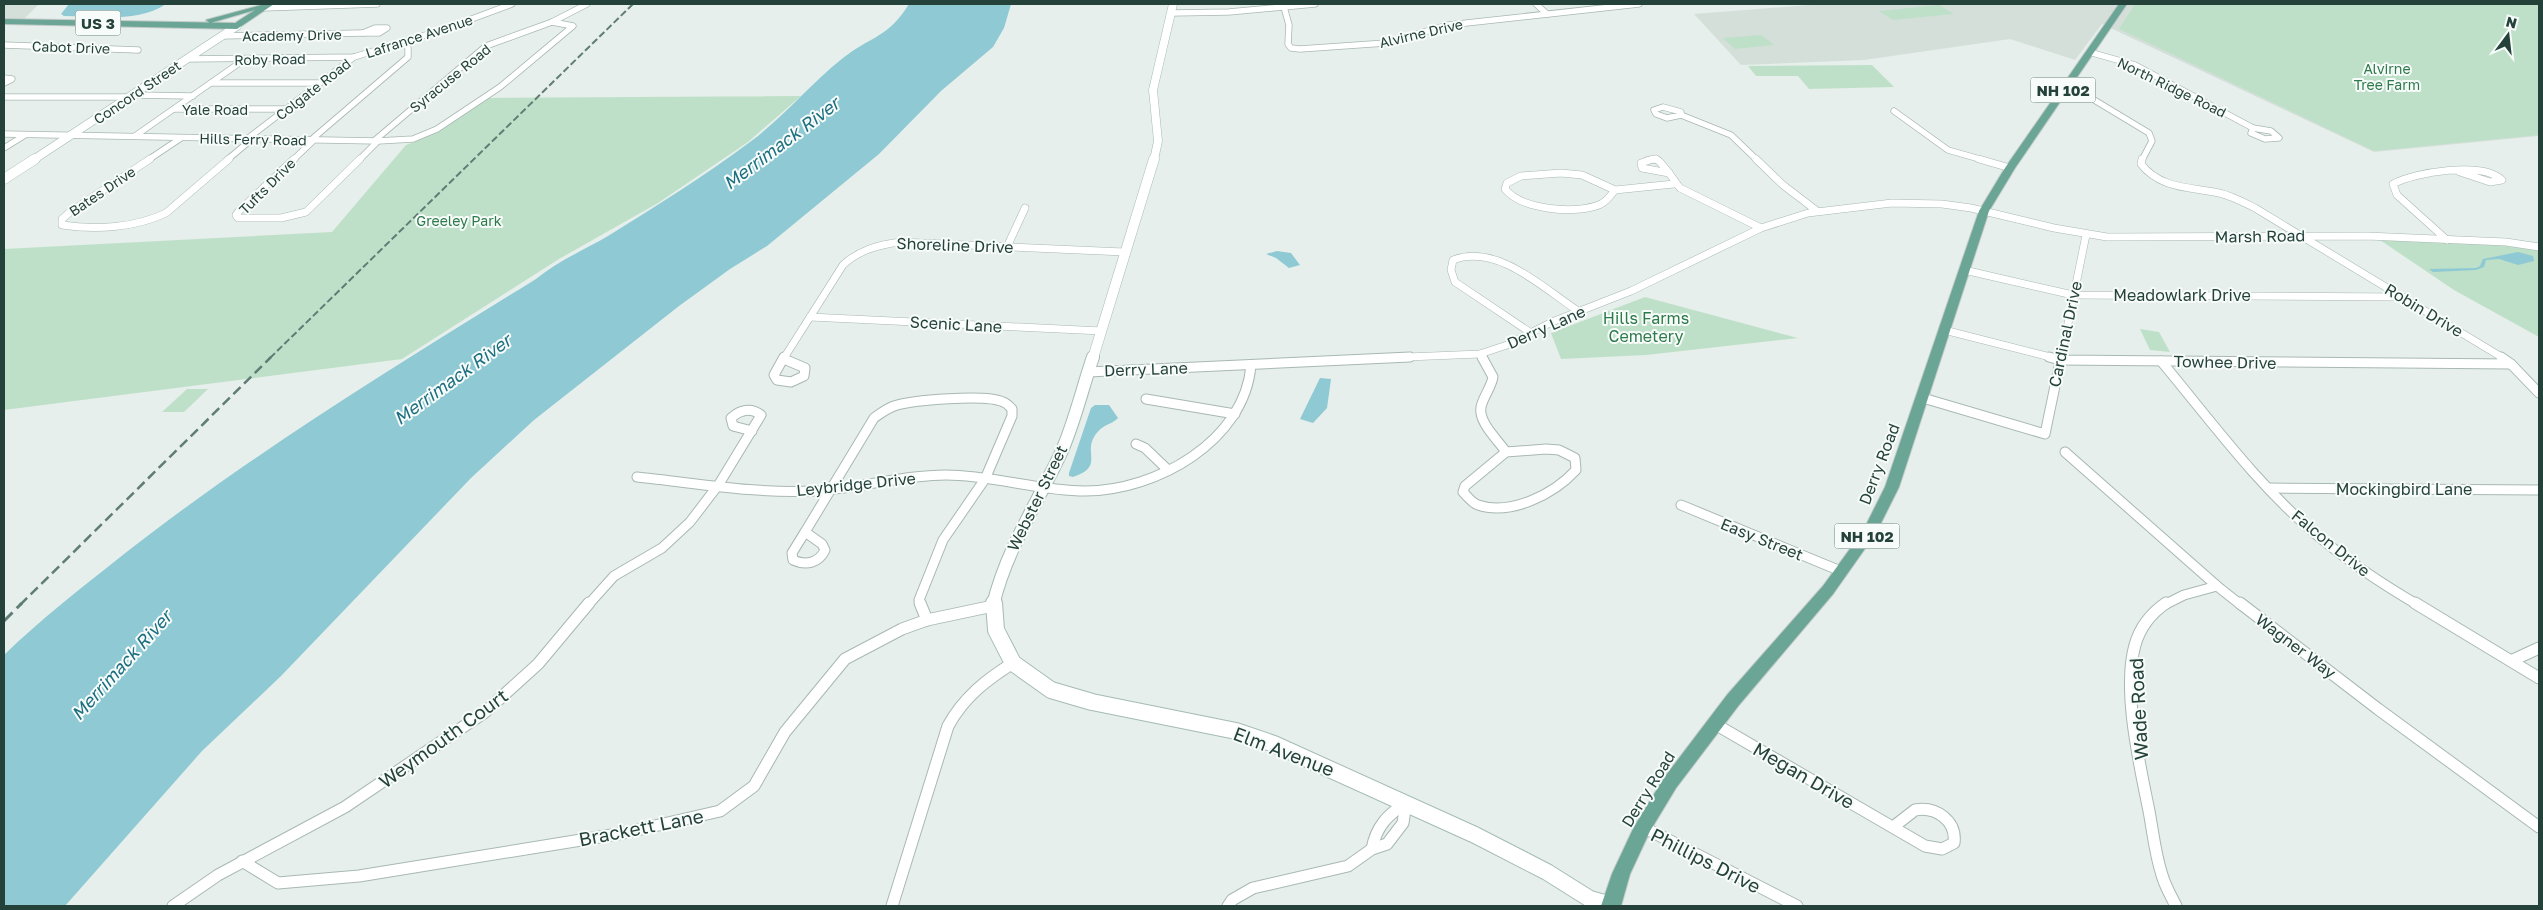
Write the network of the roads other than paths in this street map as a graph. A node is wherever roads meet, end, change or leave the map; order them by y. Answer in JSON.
{"nodes":[{"id":1,"x":377,"y":4,"type":"edge"},
{"id":2,"x":512,"y":4,"type":"edge"},
{"id":3,"x":587,"y":4,"type":"edge"},
{"id":4,"x":1315,"y":4,"type":"edge"},
{"id":5,"x":1536,"y":4,"type":"edge"},
{"id":6,"x":1639,"y":4,"type":"edge"},
{"id":7,"x":2123,"y":4,"type":"edge"},
{"id":8,"x":266,"y":5,"type":"edge"},
{"id":9,"x":1284,"y":7,"type":"junction"},
{"id":10,"x":1173,"y":9,"type":"edge"},
{"id":11,"x":1547,"y":14,"type":"junction"},
{"id":12,"x":4,"y":22,"type":"edge"},
{"id":13,"x":552,"y":22,"type":"junction"},
{"id":14,"x":170,"y":24,"type":"junction"},
{"id":15,"x":237,"y":26,"type":"junction"},
{"id":16,"x":363,"y":34,"type":"dead end"},
{"id":17,"x":221,"y":36,"type":"junction"},
{"id":18,"x":403,"y":42,"type":"junction"},
{"id":19,"x":4,"y":45,"type":"edge"},
{"id":20,"x":138,"y":50,"type":"dead end"},
{"id":21,"x":2089,"y":52,"type":"junction"},
{"id":22,"x":354,"y":57,"type":"junction"},
{"id":23,"x":186,"y":59,"type":"junction"},
{"id":24,"x":245,"y":59,"type":"junction"},
{"id":25,"x":4,"y":78,"type":"edge"},
{"id":26,"x":4,"y":83,"type":"edge"},
{"id":27,"x":211,"y":83,"type":"junction"},
{"id":28,"x":319,"y":83,"type":"junction"},
{"id":29,"x":2066,"y":86,"type":"junction"},
{"id":30,"x":131,"y":96,"type":"junction"},
{"id":31,"x":193,"y":96,"type":"junction"},
{"id":32,"x":4,"y":97,"type":"edge"},
{"id":33,"x":174,"y":109,"type":"junction"},
{"id":34,"x":287,"y":109,"type":"junction"},
{"id":35,"x":1894,"y":111,"type":"dead end"},
{"id":36,"x":1681,"y":115,"type":"dead end"},
{"id":37,"x":2253,"y":128,"type":"dead end"},
{"id":38,"x":4,"y":134,"type":"edge"},
{"id":39,"x":26,"y":134,"type":"junction"},
{"id":40,"x":72,"y":135,"type":"junction"},
{"id":41,"x":134,"y":136,"type":"junction"},
{"id":42,"x":181,"y":138,"type":"junction"},
{"id":43,"x":250,"y":139,"type":"junction"},
{"id":44,"x":313,"y":140,"type":"junction"},
{"id":45,"x":376,"y":141,"type":"junction"},
{"id":46,"x":4,"y":148,"type":"edge"},
{"id":47,"x":2010,"y":168,"type":"junction"},
{"id":48,"x":2460,"y":172,"type":"junction"},
{"id":49,"x":1669,"y":173,"type":"dead end"},
{"id":50,"x":4,"y":178,"type":"edge"},
{"id":51,"x":1674,"y":184,"type":"junction"},
{"id":52,"x":1615,"y":190,"type":"junction"},
{"id":53,"x":1025,"y":208,"type":"dead end"},
{"id":54,"x":1984,"y":211,"type":"junction"},
{"id":55,"x":1818,"y":212,"type":"junction"},
{"id":56,"x":1761,"y":228,"type":"junction"},
{"id":57,"x":2086,"y":235,"type":"junction"},
{"id":58,"x":2302,"y":236,"type":"junction"},
{"id":59,"x":2447,"y":240,"type":"junction"},
{"id":60,"x":1007,"y":247,"type":"junction"},
{"id":61,"x":2539,"y":247,"type":"edge"},
{"id":62,"x":1124,"y":252,"type":"junction"},
{"id":63,"x":1964,"y":270,"type":"junction"},
{"id":64,"x":2073,"y":294,"type":"junction"},
{"id":65,"x":2404,"y":298,"type":"junction"},
{"id":66,"x":1578,"y":312,"type":"junction"},
{"id":67,"x":810,"y":317,"type":"junction"},
{"id":68,"x":1944,"y":330,"type":"junction"},
{"id":69,"x":1102,"y":331,"type":"junction"},
{"id":70,"x":1531,"y":333,"type":"junction"},
{"id":71,"x":1480,"y":354,"type":"junction"},
{"id":72,"x":784,"y":359,"type":"dead end"},
{"id":73,"x":2060,"y":360,"type":"junction"},
{"id":74,"x":2161,"y":361,"type":"junction"},
{"id":75,"x":2511,"y":364,"type":"junction"},
{"id":76,"x":1251,"y":365,"type":"junction"},
{"id":77,"x":1088,"y":372,"type":"junction"},
{"id":78,"x":2539,"y":393,"type":"edge"},
{"id":79,"x":1146,"y":398,"type":"dead end"},
{"id":80,"x":1922,"y":398,"type":"junction"},
{"id":81,"x":1235,"y":414,"type":"junction"},
{"id":82,"x":752,"y":432,"type":"dead end"},
{"id":83,"x":1136,"y":444,"type":"dead end"},
{"id":84,"x":1506,"y":452,"type":"junction"},
{"id":85,"x":2065,"y":452,"type":"dead end"},
{"id":86,"x":1168,"y":470,"type":"junction"},
{"id":87,"x":637,"y":477,"type":"dead end"},
{"id":88,"x":985,"y":479,"type":"junction"},
{"id":89,"x":718,"y":484,"type":"junction"},
{"id":90,"x":1045,"y":486,"type":"junction"},
{"id":91,"x":2268,"y":488,"type":"junction"},
{"id":92,"x":829,"y":489,"type":"junction"},
{"id":93,"x":2539,"y":490,"type":"edge"},
{"id":94,"x":1681,"y":505,"type":"dead end"},
{"id":95,"x":804,"y":532,"type":"dead end"},
{"id":96,"x":1842,"y":572,"type":"junction"},
{"id":97,"x":2217,"y":586,"type":"junction"},
{"id":98,"x":994,"y":606,"type":"junction"},
{"id":99,"x":927,"y":620,"type":"junction"},
{"id":100,"x":2539,"y":648,"type":"edge"},
{"id":101,"x":2513,"y":660,"type":"junction"},
{"id":102,"x":1013,"y":663,"type":"junction"},
{"id":103,"x":2539,"y":678,"type":"edge"},
{"id":104,"x":1715,"y":724,"type":"junction"},
{"id":105,"x":1406,"y":803,"type":"junction"},
{"id":106,"x":1893,"y":827,"type":"junction"},
{"id":107,"x":2539,"y":827,"type":"edge"},
{"id":108,"x":1643,"y":828,"type":"junction"},
{"id":109,"x":1372,"y":849,"type":"junction"},
{"id":110,"x":242,"y":862,"type":"junction"},
{"id":111,"x":173,"y":906,"type":"edge"},
{"id":112,"x":892,"y":906,"type":"edge"},
{"id":113,"x":1228,"y":906,"type":"edge"},
{"id":114,"x":1611,"y":906,"type":"edge"},
{"id":115,"x":1797,"y":906,"type":"edge"},
{"id":116,"x":2176,"y":906,"type":"edge"}],
"edges":[{"from":1,"to":8,"type":"street"},
{"from":2,"to":18,"type":"street","name":"Lafrance Avenue"},
{"from":3,"to":13,"type":"street","name":"Syracuse Road"},
{"from":4,"to":9,"type":"street"},
{"from":5,"to":11,"type":"street"},
{"from":6,"to":11,"type":"street","name":"Alvirne Drive"},
{"from":7,"to":21,"type":"main road","name":"Derry Road","number":"NH 102"},
{"from":8,"to":14,"type":"main road"},
{"from":8,"to":15,"type":"main road","name":"Concord Street"},
{"from":9,"to":10,"type":"street"},
{"from":9,"to":11,"type":"street","name":"Alvirne Drive"},
{"from":10,"to":62,"type":"main road","name":"Webster Street"},
{"from":12,"to":14,"type":"main road","number":"US 3"},
{"from":13,"to":45,"type":"street","name":"Syracuse Road"},
{"from":13,"to":45,"type":"street","name":"Hills Ferry Road"},
{"from":14,"to":15,"type":"main road","number":"US 3"},
{"from":15,"to":17,"type":"main road","name":"Concord Street"},
{"from":16,"to":17,"type":"street","name":"Academy Drive"},
{"from":17,"to":23,"type":"main road","name":"Concord Street"},
{"from":18,"to":22,"type":"street","name":"Lafrance Avenue"},
{"from":18,"to":44,"type":"street"},
{"from":19,"to":20,"type":"street","name":"Cabot Drive"},
{"from":21,"to":29,"type":"main road","name":"Derry Road","number":"NH 102"},
{"from":21,"to":37,"type":"street","name":"North Ridge Road"},
{"from":22,"to":24,"type":"street","name":"Roby Road"},
{"from":22,"to":28,"type":"street","name":"Colgate Road"},
{"from":23,"to":24,"type":"street","name":"Roby Road"},
{"from":23,"to":30,"type":"main road","name":"Concord Street"},
{"from":24,"to":27,"type":"street"},
{"from":25,"to":26,"type":"street"},
{"from":27,"to":28,"type":"street"},
{"from":27,"to":31,"type":"street"},
{"from":28,"to":34,"type":"street","name":"Colgate Road"},
{"from":29,"to":47,"type":"main road","name":"Derry Road","number":"NH 102"},
{"from":29,"to":58,"type":"street","name":"Robin Drive"},
{"from":30,"to":31,"type":"street"},
{"from":30,"to":32,"type":"street"},
{"from":30,"to":40,"type":"main road","name":"Concord Street"},
{"from":31,"to":33,"type":"street"},
{"from":33,"to":34,"type":"street","name":"Yale Road"},
{"from":33,"to":41,"type":"street"},
{"from":34,"to":43,"type":"street","name":"Colgate Road"},
{"from":35,"to":47,"type":"street"},
{"from":36,"to":55,"type":"street"},
{"from":38,"to":39,"type":"street","name":"Hills Ferry Road"},
{"from":39,"to":40,"type":"street","name":"Hills Ferry Road"},
{"from":39,"to":46,"type":"street"},
{"from":40,"to":41,"type":"street","name":"Hills Ferry Road"},
{"from":40,"to":50,"type":"main road","name":"Concord Street"},
{"from":41,"to":42,"type":"street","name":"Hills Ferry Road"},
{"from":42,"to":43,"type":"street","name":"Hills Ferry Road"},
{"from":42,"to":43,"type":"street","name":"Bates Drive"},
{"from":43,"to":44,"type":"street","name":"Hills Ferry Road"},
{"from":44,"to":45,"type":"street","name":"Hills Ferry Road"},
{"from":44,"to":45,"type":"street","name":"Tufts Drive"},
{"from":47,"to":54,"type":"main road","name":"Derry Road","number":"NH 102"},
{"from":48,"to":48,"type":"street"},
{"from":48,"to":59,"type":"street"},
{"from":49,"to":51,"type":"street"},
{"from":51,"to":52,"type":"street"},
{"from":51,"to":56,"type":"street"},
{"from":52,"to":52,"type":"street"},
{"from":53,"to":60,"type":"street"},
{"from":54,"to":55,"type":"street","name":"Derry Lane"},
{"from":54,"to":57,"type":"street","name":"Marsh Road"},
{"from":54,"to":63,"type":"main road","name":"Derry Road","number":"NH 102"},
{"from":55,"to":56,"type":"street","name":"Derry Lane"},
{"from":56,"to":66,"type":"street","name":"Derry Lane"},
{"from":57,"to":58,"type":"street","name":"Marsh Road"},
{"from":57,"to":64,"type":"street","name":"Cardinal Drive"},
{"from":58,"to":59,"type":"street","name":"Marsh Road"},
{"from":58,"to":65,"type":"street","name":"Robin Drive"},
{"from":59,"to":61,"type":"street","name":"Marsh Road"},
{"from":60,"to":62,"type":"street","name":"Shoreline Drive"},
{"from":60,"to":67,"type":"street","name":"Shoreline Drive"},
{"from":62,"to":69,"type":"main road","name":"Webster Street"},
{"from":63,"to":64,"type":"street","name":"Meadowlark Drive"},
{"from":63,"to":68,"type":"main road","name":"Derry Road","number":"NH 102"},
{"from":64,"to":65,"type":"street","name":"Meadowlark Drive"},
{"from":64,"to":73,"type":"street","name":"Cardinal Drive"},
{"from":65,"to":75,"type":"street","name":"Robin Drive"},
{"from":66,"to":70,"type":"street","name":"Derry Lane"},
{"from":66,"to":70,"type":"street"},
{"from":67,"to":69,"type":"street","name":"Scenic Lane"},
{"from":67,"to":72,"type":"street","name":"Shoreline Drive"},
{"from":68,"to":73,"type":"street","name":"Towhee Drive"},
{"from":68,"to":80,"type":"main road","name":"Derry Road","number":"NH 102"},
{"from":69,"to":77,"type":"main road","name":"Webster Street"},
{"from":70,"to":71,"type":"street","name":"Derry Lane"},
{"from":71,"to":76,"type":"street","name":"Derry Lane"},
{"from":71,"to":84,"type":"street"},
{"from":73,"to":74,"type":"street","name":"Towhee Drive"},
{"from":73,"to":80,"type":"street","name":"Cardinal Drive"},
{"from":74,"to":75,"type":"street","name":"Towhee Drive"},
{"from":74,"to":91,"type":"street","name":"Falcon Drive"},
{"from":75,"to":78,"type":"street","name":"Robin Drive"},
{"from":76,"to":77,"type":"street","name":"Derry Lane"},
{"from":76,"to":81,"type":"street","name":"Leybridge Drive"},
{"from":77,"to":90,"type":"main road","name":"Webster Street"},
{"from":79,"to":81,"type":"street"},
{"from":80,"to":96,"type":"main road","name":"Derry Road","number":"NH 102"},
{"from":81,"to":86,"type":"street","name":"Leybridge Drive"},
{"from":82,"to":89,"type":"street"},
{"from":83,"to":86,"type":"street"},
{"from":84,"to":84,"type":"street"},
{"from":85,"to":97,"type":"street","name":"Wagner Way"},
{"from":86,"to":90,"type":"street","name":"Leybridge Drive"},
{"from":87,"to":89,"type":"street","name":"Leybridge Drive"},
{"from":88,"to":90,"type":"street","name":"Leybridge Drive"},
{"from":88,"to":92,"type":"street","name":"Leybridge Drive"},
{"from":88,"to":92,"type":"street"},
{"from":88,"to":99,"type":"street"},
{"from":89,"to":92,"type":"street","name":"Leybridge Drive"},
{"from":89,"to":110,"type":"street","name":"Weymouth Court"},
{"from":90,"to":98,"type":"main road","name":"Webster Street"},
{"from":91,"to":93,"type":"street","name":"Mockingbird Lane"},
{"from":91,"to":101,"type":"street","name":"Falcon Drive"},
{"from":92,"to":95,"type":"street"},
{"from":94,"to":96,"type":"street","name":"Easy Street"},
{"from":96,"to":104,"type":"main road","name":"Derry Road","number":"NH 102"},
{"from":97,"to":107,"type":"street","name":"Wagner Way"},
{"from":97,"to":116,"type":"street","name":"Wade Road"},
{"from":98,"to":99,"type":"street","name":"Brackett Lane"},
{"from":98,"to":102,"type":"main road","name":"Webster Street"},
{"from":99,"to":110,"type":"street","name":"Brackett Lane"},
{"from":100,"to":101,"type":"street"},
{"from":101,"to":103,"type":"street","name":"Falcon Drive"},
{"from":102,"to":105,"type":"main road","name":"Elm Avenue"},
{"from":102,"to":112,"type":"street"},
{"from":104,"to":106,"type":"street","name":"Megan Drive"},
{"from":104,"to":108,"type":"main road","name":"Derry Road","number":"NH 102"},
{"from":105,"to":109,"type":"street"},
{"from":105,"to":109,"type":"street"},
{"from":105,"to":114,"type":"main road","name":"Elm Avenue"},
{"from":106,"to":106,"type":"street","name":"Megan Drive"},
{"from":108,"to":114,"type":"main road","name":"Derry Road","number":"NH 102"},
{"from":108,"to":115,"type":"street","name":"Phillips Drive"},
{"from":109,"to":113,"type":"street"},
{"from":110,"to":111,"type":"street","name":"Weymouth Court"}]}
